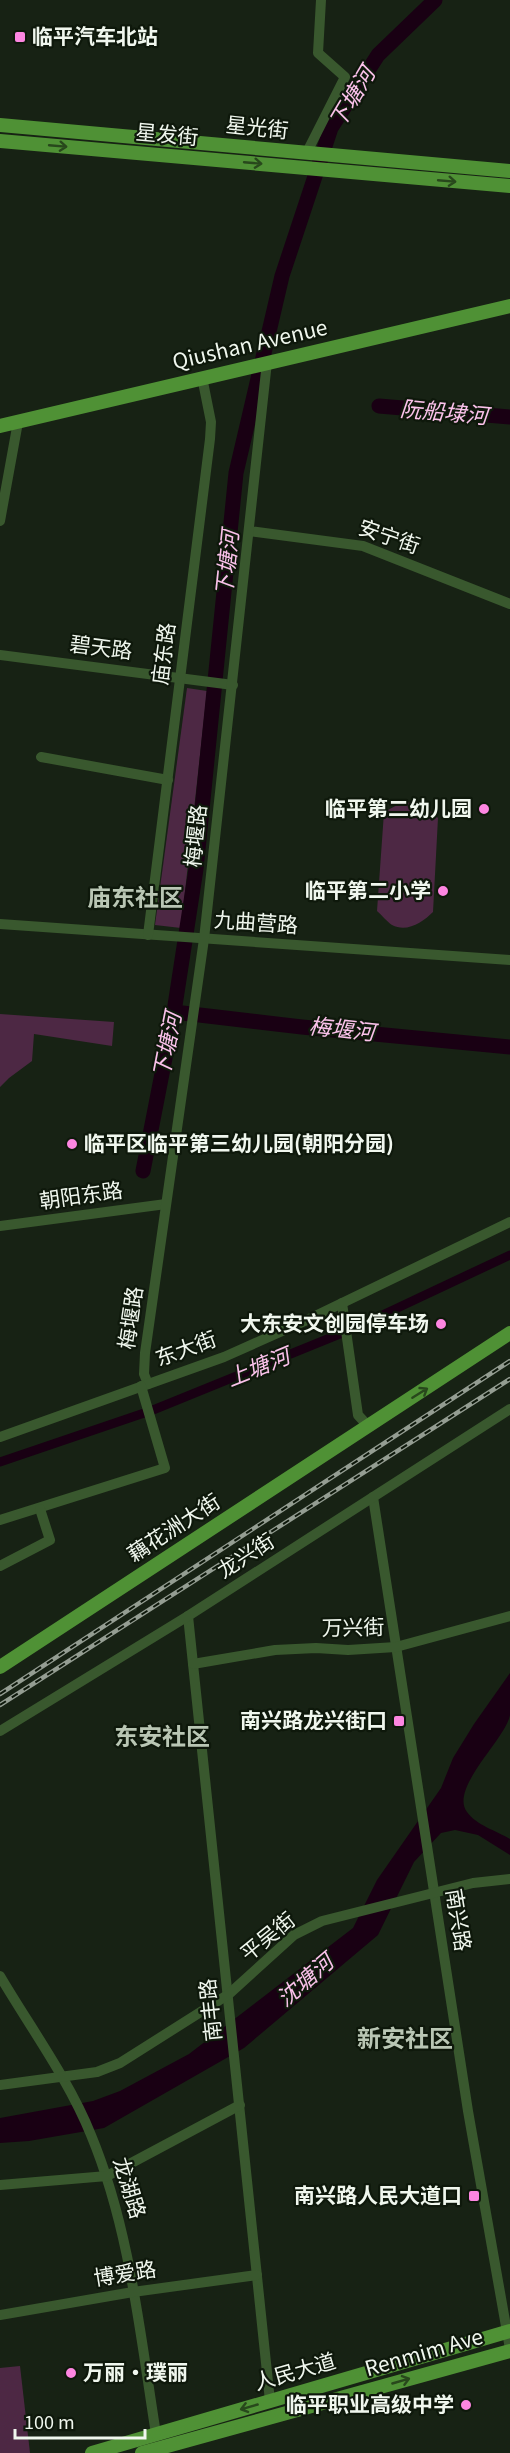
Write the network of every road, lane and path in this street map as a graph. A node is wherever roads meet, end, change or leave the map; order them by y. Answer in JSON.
{"nodes":[{"id":1,"x":321,"y":0,"type":"edge"},
{"id":2,"x":0,"y":125,"type":"edge"},
{"id":3,"x":0,"y":141,"type":"edge"},
{"id":4,"x":306,"y":154,"type":"junction"},
{"id":5,"x":510,"y":171,"type":"edge"},
{"id":6,"x":510,"y":186,"type":"edge"},
{"id":7,"x":510,"y":306,"type":"edge"},
{"id":8,"x":267,"y":362,"type":"junction"},
{"id":9,"x":201,"y":377,"type":"junction"},
{"id":10,"x":18,"y":422,"type":"junction"},
{"id":11,"x":0,"y":426,"type":"edge"},
{"id":12,"x":0,"y":521,"type":"edge"},
{"id":13,"x":249,"y":531,"type":"junction"},
{"id":14,"x":510,"y":604,"type":"edge"},
{"id":15,"x":0,"y":656,"type":"edge"},
{"id":16,"x":184,"y":678,"type":"junction"},
{"id":17,"x":233,"y":685,"type":"junction"},
{"id":18,"x":41,"y":757,"type":"dead end"},
{"id":19,"x":168,"y":780,"type":"junction"},
{"id":20,"x":0,"y":924,"type":"edge"},
{"id":21,"x":151,"y":935,"type":"junction"},
{"id":22,"x":204,"y":939,"type":"junction"},
{"id":23,"x":510,"y":960,"type":"edge"},
{"id":24,"x":166,"y":1204,"type":"junction"},
{"id":25,"x":510,"y":1222,"type":"edge"},
{"id":26,"x":0,"y":1226,"type":"edge"},
{"id":27,"x":342,"y":1303,"type":"junction"},
{"id":28,"x":510,"y":1333,"type":"edge"},
{"id":29,"x":144,"y":1388,"type":"junction"},
{"id":30,"x":510,"y":1409,"type":"edge"},
{"id":31,"x":368,"y":1424,"type":"junction"},
{"id":32,"x":0,"y":1437,"type":"edge"},
{"id":33,"x":373,"y":1497,"type":"junction"},
{"id":34,"x":40,"y":1509,"type":"junction"},
{"id":35,"x":0,"y":1520,"type":"edge"},
{"id":36,"x":0,"y":1566,"type":"edge"},
{"id":37,"x":188,"y":1616,"type":"junction"},
{"id":38,"x":510,"y":1616,"type":"edge"},
{"id":39,"x":396,"y":1647,"type":"junction"},
{"id":40,"x":0,"y":1659,"type":"edge"},
{"id":41,"x":193,"y":1664,"type":"junction"},
{"id":42,"x":0,"y":1666,"type":"edge"},
{"id":43,"x":0,"y":1731,"type":"edge"},
{"id":44,"x":510,"y":1879,"type":"edge"},
{"id":45,"x":434,"y":1894,"type":"junction"},
{"id":46,"x":0,"y":1976,"type":"edge"},
{"id":47,"x":229,"y":1994,"type":"junction"},
{"id":48,"x":60,"y":2077,"type":"junction"},
{"id":49,"x":0,"y":2085,"type":"edge"},
{"id":50,"x":240,"y":2105,"type":"junction"},
{"id":51,"x":107,"y":2176,"type":"junction"},
{"id":52,"x":0,"y":2185,"type":"edge"},
{"id":53,"x":256,"y":2275,"type":"junction"},
{"id":54,"x":133,"y":2292,"type":"junction"},
{"id":55,"x":0,"y":2315,"type":"edge"},
{"id":56,"x":508,"y":2332,"type":"edge"},
{"id":57,"x":510,"y":2350,"type":"edge"},
{"id":58,"x":270,"y":2401,"type":"junction"},
{"id":59,"x":156,"y":2434,"type":"junction"},
{"id":60,"x":92,"y":2453,"type":"edge"},
{"id":61,"x":142,"y":2453,"type":"edge"}],
"edges":[{"from":1,"to":4,"type":"street"},
{"from":2,"to":4,"type":"main road","name":"星光街"},
{"from":3,"to":6,"type":"main road","name":"星发街","one_way":true},
{"from":4,"to":5,"type":"main road","name":"星光街"},
{"from":7,"to":8,"type":"main road","name":"Qiushan Avenue"},
{"from":8,"to":9,"type":"main road","name":"Qiushan Avenue"},
{"from":8,"to":13,"type":"street","name":"梅堰路"},
{"from":9,"to":10,"type":"main road","name":"Qiushan Avenue"},
{"from":9,"to":16,"type":"street","name":"庙东路"},
{"from":10,"to":11,"type":"main road","name":"Qiushan Avenue"},
{"from":10,"to":12,"type":"street"},
{"from":13,"to":14,"type":"street","name":"安宁街"},
{"from":13,"to":17,"type":"street","name":"梅堰路"},
{"from":15,"to":16,"type":"street","name":"碧天路"},
{"from":16,"to":17,"type":"street","name":"碧天路"},
{"from":16,"to":19,"type":"street","name":"庙东路"},
{"from":17,"to":22,"type":"street","name":"梅堰路"},
{"from":18,"to":19,"type":"street"},
{"from":19,"to":21,"type":"street","name":"庙东路"},
{"from":20,"to":21,"type":"street","name":"九曲营路"},
{"from":21,"to":22,"type":"street","name":"九曲营路"},
{"from":22,"to":23,"type":"street","name":"九曲营路"},
{"from":22,"to":24,"type":"street","name":"梅堰路"},
{"from":24,"to":26,"type":"street","name":"朝阳东路"},
{"from":24,"to":29,"type":"street","name":"梅堰路"},
{"from":25,"to":27,"type":"street","name":"东大街"},
{"from":27,"to":29,"type":"street","name":"东大街"},
{"from":27,"to":31,"type":"street"},
{"from":31,"to":28,"type":"main road","name":"藕花洲大街","one_way":true},
{"from":29,"to":32,"type":"street","name":"东大街"},
{"from":29,"to":34,"type":"street","name":"梅堰路"},
{"from":30,"to":33,"type":"street","name":"龙兴街"},
{"from":31,"to":40,"type":"main road","name":"藕花洲大街"},
{"from":31,"to":42,"type":"main road","name":"藕花洲大街"},
{"from":33,"to":37,"type":"street","name":"龙兴街"},
{"from":33,"to":39,"type":"street","name":"南兴路"},
{"from":34,"to":35,"type":"street"},
{"from":34,"to":36,"type":"street"},
{"from":37,"to":41,"type":"street","name":"南丰路"},
{"from":37,"to":43,"type":"street","name":"龙兴街"},
{"from":38,"to":39,"type":"street","name":"万兴街"},
{"from":39,"to":41,"type":"street","name":"万兴街"},
{"from":39,"to":45,"type":"street","name":"南兴路"},
{"from":41,"to":47,"type":"street","name":"南丰路"},
{"from":44,"to":45,"type":"street","name":"平吴街"},
{"from":45,"to":47,"type":"street","name":"平吴街"},
{"from":45,"to":56,"type":"street","name":"南兴路"},
{"from":46,"to":48,"type":"street","name":"龙湖路"},
{"from":47,"to":48,"type":"street","name":"平吴街"},
{"from":47,"to":50,"type":"street","name":"南丰路"},
{"from":48,"to":49,"type":"street","name":"平吴街"},
{"from":48,"to":51,"type":"street","name":"龙湖路"},
{"from":50,"to":51,"type":"street"},
{"from":50,"to":53,"type":"street","name":"南丰路"},
{"from":51,"to":52,"type":"street"},
{"from":51,"to":54,"type":"street","name":"龙湖路"},
{"from":53,"to":54,"type":"street","name":"博爱路"},
{"from":53,"to":58,"type":"street","name":"南丰路"},
{"from":54,"to":55,"type":"street","name":"博爱路"},
{"from":54,"to":59,"type":"street","name":"龙湖路"},
{"from":56,"to":57,"type":"street","name":"南兴路"},
{"from":56,"to":58,"type":"main road","name":"人民大道"},
{"from":61,"to":57,"type":"main road","name":"Renmim Ave","one_way":true},
{"from":58,"to":59,"type":"main road","name":"人民大道","one_way":true},
{"from":59,"to":60,"type":"main road","name":"人民大道"}]}
